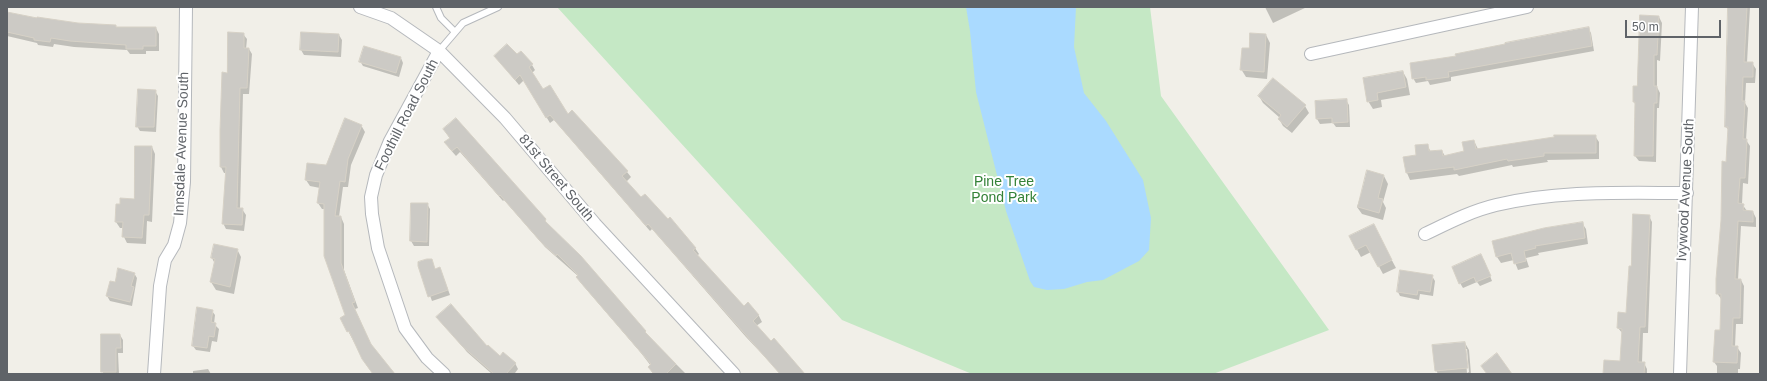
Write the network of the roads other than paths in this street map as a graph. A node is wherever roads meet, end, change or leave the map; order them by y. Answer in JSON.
{"nodes":[{"id":1,"x":186,"y":7,"type":"edge"},
{"id":2,"x":360,"y":7,"type":"edge"},
{"id":3,"x":436,"y":7,"type":"edge"},
{"id":4,"x":498,"y":7,"type":"edge"},
{"id":5,"x":1527,"y":7,"type":"edge"},
{"id":6,"x":1692,"y":7,"type":"edge"},
{"id":7,"x":455,"y":32,"type":"junction"},
{"id":8,"x":439,"y":51,"type":"junction"},
{"id":9,"x":1311,"y":54,"type":"dead end"},
{"id":10,"x":1687,"y":194,"type":"junction"},
{"id":11,"x":1425,"y":234,"type":"dead end"},
{"id":12,"x":154,"y":374,"type":"edge"},
{"id":13,"x":444,"y":374,"type":"edge"},
{"id":14,"x":734,"y":374,"type":"edge"},
{"id":15,"x":1680,"y":374,"type":"edge"}],
"edges":[{"from":1,"to":12,"type":"street","name":"Innsdale Avenue South"},
{"from":2,"to":8,"type":"street","name":"81st Street South"},
{"from":3,"to":7,"type":"lane"},
{"from":4,"to":7,"type":"lane"},
{"from":5,"to":9,"type":"street"},
{"from":6,"to":10,"type":"street","name":"Ivywood Avenue South"},
{"from":7,"to":8,"type":"lane"},
{"from":8,"to":13,"type":"street","name":"Foothill Road South"},
{"from":8,"to":14,"type":"street","name":"81st Street South"},
{"from":10,"to":11,"type":"street"},
{"from":10,"to":15,"type":"street","name":"Ivywood Avenue South"}]}
